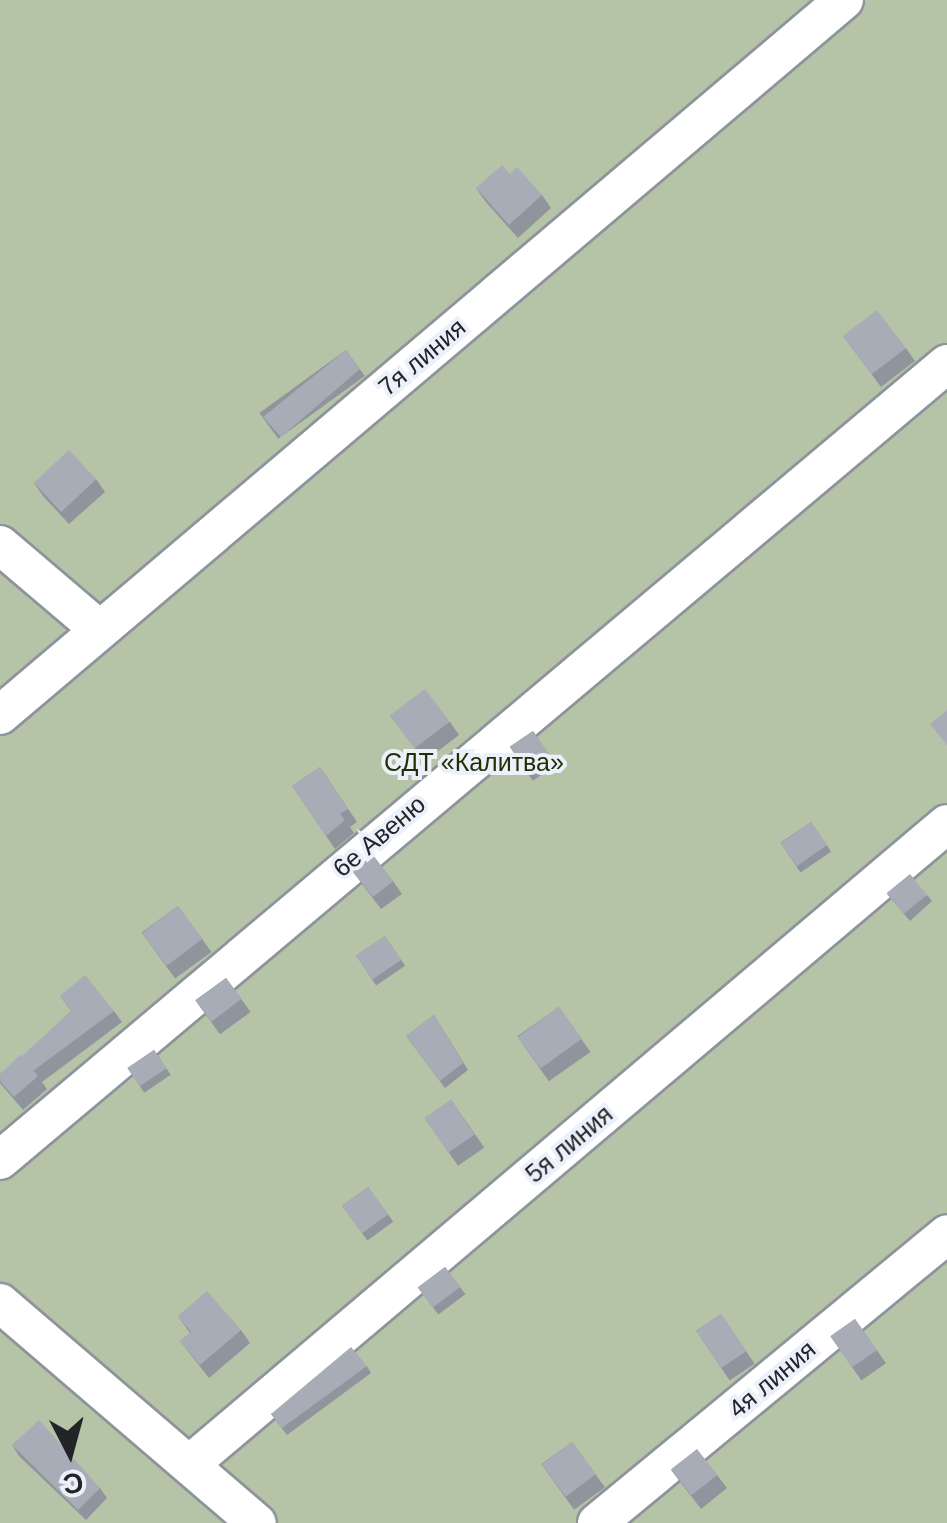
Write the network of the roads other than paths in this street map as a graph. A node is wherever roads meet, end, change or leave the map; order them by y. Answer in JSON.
{"nodes":[{"id":1,"x":844,"y":0,"type":"edge"},
{"id":2,"x":947,"y":364,"type":"edge"},
{"id":3,"x":0,"y":545,"type":"edge"},
{"id":4,"x":100,"y":630,"type":"junction"},
{"id":5,"x":0,"y":715,"type":"edge"},
{"id":6,"x":947,"y":824,"type":"edge"},
{"id":7,"x":0,"y":1160,"type":"edge"},
{"id":8,"x":947,"y":1234,"type":"edge"},
{"id":9,"x":0,"y":1303,"type":"edge"},
{"id":10,"x":190,"y":1464,"type":"junction"},
{"id":11,"x":257,"y":1523,"type":"edge"},
{"id":12,"x":597,"y":1523,"type":"edge"}],
"edges":[{"from":1,"to":4,"type":"street","name":"7я линия"},
{"from":2,"to":7,"type":"street","name":"6е Авеню"},
{"from":3,"to":4,"type":"street"},
{"from":4,"to":5,"type":"street","name":"7я линия"},
{"from":6,"to":10,"type":"street","name":"5я линия"},
{"from":8,"to":12,"type":"street","name":"4я линия"},
{"from":9,"to":10,"type":"street"},
{"from":10,"to":11,"type":"street"}]}
